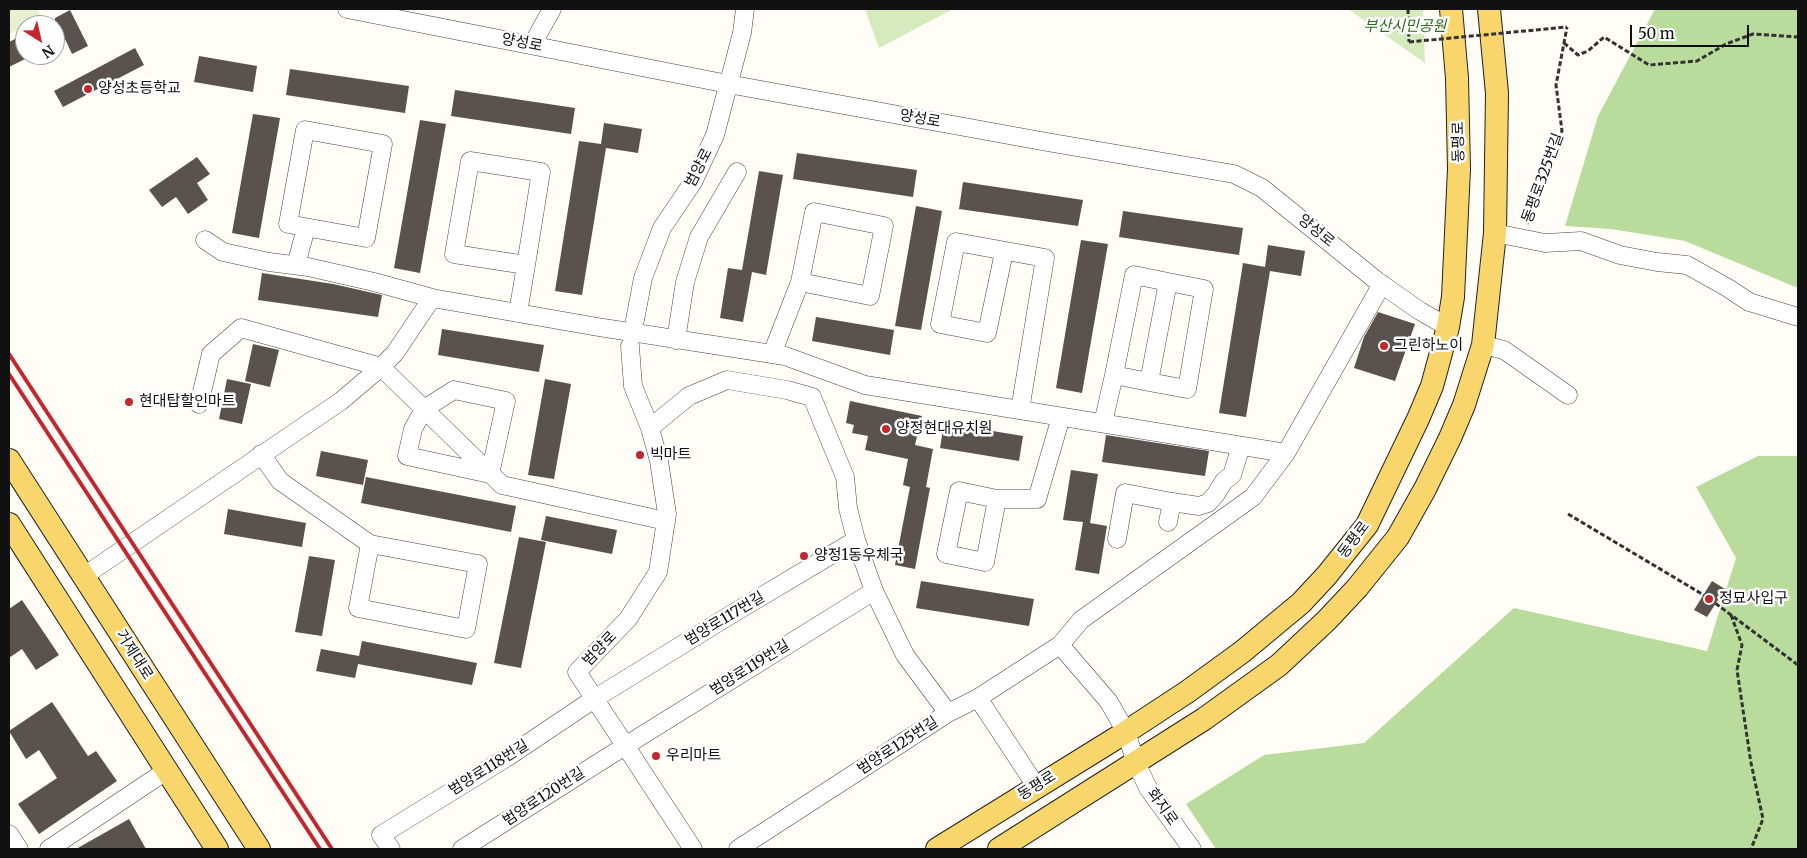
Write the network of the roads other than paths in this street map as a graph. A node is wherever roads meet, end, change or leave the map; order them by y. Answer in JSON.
{"nodes":[{"id":1,"x":347,"y":9,"type":"edge"},
{"id":2,"x":552,"y":9,"type":"edge"},
{"id":3,"x":745,"y":9,"type":"edge"},
{"id":4,"x":1452,"y":9,"type":"edge"},
{"id":5,"x":1489,"y":9,"type":"edge"},
{"id":6,"x":532,"y":45,"type":"junction"},
{"id":7,"x":728,"y":84,"type":"junction"},
{"id":8,"x":737,"y":172,"type":"dead end"},
{"id":9,"x":306,"y":228,"type":"junction"},
{"id":10,"x":1495,"y":233,"type":"junction"},
{"id":11,"x":205,"y":240,"type":"dead end"},
{"id":12,"x":1004,"y":252,"type":"junction"},
{"id":13,"x":296,"y":265,"type":"junction"},
{"id":14,"x":526,"y":265,"type":"junction"},
{"id":15,"x":800,"y":282,"type":"junction"},
{"id":16,"x":1168,"y":282,"type":"junction"},
{"id":17,"x":1382,"y":284,"type":"junction"},
{"id":18,"x":432,"y":298,"type":"junction"},
{"id":19,"x":518,"y":313,"type":"junction"},
{"id":20,"x":1798,"y":317,"type":"edge"},
{"id":21,"x":635,"y":320,"type":"dead end"},
{"id":22,"x":1448,"y":327,"type":"junction"},
{"id":23,"x":676,"y":340,"type":"junction"},
{"id":24,"x":1483,"y":344,"type":"junction"},
{"id":25,"x":630,"y":346,"type":"dead end"},
{"id":26,"x":772,"y":354,"type":"junction"},
{"id":27,"x":381,"y":367,"type":"junction"},
{"id":28,"x":819,"y":370,"type":"junction"},
{"id":29,"x":1114,"y":375,"type":"junction"},
{"id":30,"x":1149,"y":382,"type":"junction"},
{"id":31,"x":1568,"y":395,"type":"dead end"},
{"id":32,"x":812,"y":397,"type":"junction"},
{"id":33,"x":200,"y":404,"type":"dead end"},
{"id":34,"x":424,"y":409,"type":"junction"},
{"id":35,"x":1020,"y":410,"type":"junction"},
{"id":36,"x":1061,"y":416,"type":"junction"},
{"id":37,"x":1103,"y":423,"type":"junction"},
{"id":38,"x":650,"y":428,"type":"junction"},
{"id":39,"x":1241,"y":446,"type":"junction"},
{"id":40,"x":1286,"y":453,"type":"junction"},
{"id":41,"x":261,"y":454,"type":"junction"},
{"id":42,"x":9,"y":460,"type":"edge"},
{"id":43,"x":490,"y":474,"type":"junction"},
{"id":44,"x":997,"y":499,"type":"dead end"},
{"id":45,"x":1172,"y":502,"type":"junction"},
{"id":46,"x":666,"y":521,"type":"junction"},
{"id":47,"x":1168,"y":522,"type":"dead end"},
{"id":48,"x":12,"y":538,"type":"edge"},
{"id":49,"x":1117,"y":539,"type":"dead end"},
{"id":50,"x":856,"y":540,"type":"junction"},
{"id":51,"x":370,"y":544,"type":"junction"},
{"id":52,"x":84,"y":576,"type":"junction"},
{"id":53,"x":874,"y":591,"type":"junction"},
{"id":54,"x":1060,"y":646,"type":"junction"},
{"id":55,"x":978,"y":698,"type":"junction"},
{"id":56,"x":594,"y":699,"type":"junction"},
{"id":57,"x":948,"y":713,"type":"junction"},
{"id":58,"x":1126,"y":732,"type":"junction"},
{"id":59,"x":625,"y":746,"type":"junction"},
{"id":60,"x":1136,"y":763,"type":"junction"},
{"id":61,"x":166,"y":771,"type":"junction"},
{"id":62,"x":1036,"y":786,"type":"junction"},
{"id":63,"x":9,"y":834,"type":"edge"},
{"id":64,"x":386,"y":842,"type":"edge"},
{"id":65,"x":19,"y":849,"type":"edge"},
{"id":66,"x":49,"y":849,"type":"edge"},
{"id":67,"x":216,"y":849,"type":"edge"},
{"id":68,"x":259,"y":849,"type":"edge"},
{"id":69,"x":462,"y":849,"type":"edge"},
{"id":70,"x":693,"y":849,"type":"edge"},
{"id":71,"x":738,"y":849,"type":"edge"},
{"id":72,"x":936,"y":849,"type":"edge"},
{"id":73,"x":999,"y":849,"type":"edge"},
{"id":74,"x":1192,"y":849,"type":"edge"}],
"edges":[{"from":1,"to":6,"type":"street","name":"양성로"},
{"from":2,"to":6,"type":"street"},
{"from":3,"to":7,"type":"street","name":"범양로"},
{"from":4,"to":22,"type":"main road","name":"동평로"},
{"from":5,"to":10,"type":"main road"},
{"from":6,"to":7,"type":"street","name":"양성로"},
{"from":7,"to":17,"type":"street","name":"양성로"},
{"from":7,"to":21,"type":"street","name":"범양로"},
{"from":8,"to":23,"type":"street"},
{"from":9,"to":9,"type":"street"},
{"from":9,"to":13,"type":"street"},
{"from":10,"to":20,"type":"street","name":"동평로325번길"},
{"from":10,"to":24,"type":"main road"},
{"from":11,"to":13,"type":"street"},
{"from":12,"to":12,"type":"street"},
{"from":12,"to":35,"type":"street"},
{"from":13,"to":18,"type":"street"},
{"from":14,"to":14,"type":"street"},
{"from":14,"to":19,"type":"street"},
{"from":15,"to":15,"type":"street"},
{"from":15,"to":26,"type":"street"},
{"from":16,"to":29,"type":"street"},
{"from":16,"to":30,"type":"street"},
{"from":16,"to":30,"type":"street"},
{"from":17,"to":22,"type":"street","name":"양성로"},
{"from":17,"to":40,"type":"street","name":"범양로125번길"},
{"from":18,"to":19,"type":"street"},
{"from":18,"to":27,"type":"street"},
{"from":19,"to":23,"type":"street"},
{"from":22,"to":58,"type":"main road","name":"동평로"},
{"from":23,"to":26,"type":"street"},
{"from":24,"to":31,"type":"street"},
{"from":24,"to":60,"type":"main road"},
{"from":25,"to":38,"type":"street","name":"범양로"},
{"from":26,"to":28,"type":"street"},
{"from":27,"to":33,"type":"street"},
{"from":27,"to":34,"type":"street"},
{"from":27,"to":41,"type":"street"},
{"from":28,"to":32,"type":"street"},
{"from":28,"to":35,"type":"street"},
{"from":29,"to":30,"type":"street"},
{"from":29,"to":37,"type":"street"},
{"from":32,"to":38,"type":"street"},
{"from":32,"to":50,"type":"street"},
{"from":34,"to":43,"type":"street"},
{"from":34,"to":43,"type":"street"},
{"from":34,"to":43,"type":"street"},
{"from":35,"to":36,"type":"street"},
{"from":36,"to":37,"type":"street"},
{"from":36,"to":44,"type":"street"},
{"from":37,"to":39,"type":"street"},
{"from":38,"to":46,"type":"street","name":"범양로"},
{"from":39,"to":40,"type":"street"},
{"from":39,"to":45,"type":"street"},
{"from":40,"to":54,"type":"street","name":"범양로125번길"},
{"from":41,"to":51,"type":"street"},
{"from":41,"to":52,"type":"street"},
{"from":42,"to":52,"type":"main road","name":"거제대로"},
{"from":43,"to":46,"type":"street"},
{"from":45,"to":47,"type":"street"},
{"from":45,"to":49,"type":"street"},
{"from":46,"to":56,"type":"street","name":"범양로"},
{"from":48,"to":61,"type":"main road"},
{"from":50,"to":53,"type":"street"},
{"from":50,"to":56,"type":"street","name":"범양로117번길"},
{"from":51,"to":51,"type":"street"},
{"from":52,"to":68,"type":"main road","name":"거제대로"},
{"from":53,"to":57,"type":"street"},
{"from":53,"to":59,"type":"street","name":"범양로119번길"},
{"from":54,"to":55,"type":"street","name":"범양로125번길"},
{"from":54,"to":58,"type":"street","name":"화지로"},
{"from":55,"to":57,"type":"street","name":"범양로125번길"},
{"from":55,"to":62,"type":"street"},
{"from":56,"to":59,"type":"street","name":"범양로"},
{"from":56,"to":64,"type":"street","name":"범양로118번길"},
{"from":57,"to":71,"type":"street","name":"범양로125번길"},
{"from":58,"to":60,"type":"street","name":"화지로"},
{"from":58,"to":62,"type":"main road","name":"동평로"},
{"from":59,"to":69,"type":"street","name":"범양로120번길"},
{"from":59,"to":70,"type":"street","name":"범양로"},
{"from":60,"to":73,"type":"main road"},
{"from":60,"to":74,"type":"street","name":"화지로"},
{"from":61,"to":66,"type":"street"},
{"from":61,"to":67,"type":"main road"},
{"from":62,"to":72,"type":"main road","name":"동평로"},
{"from":63,"to":65,"type":"street"}]}
